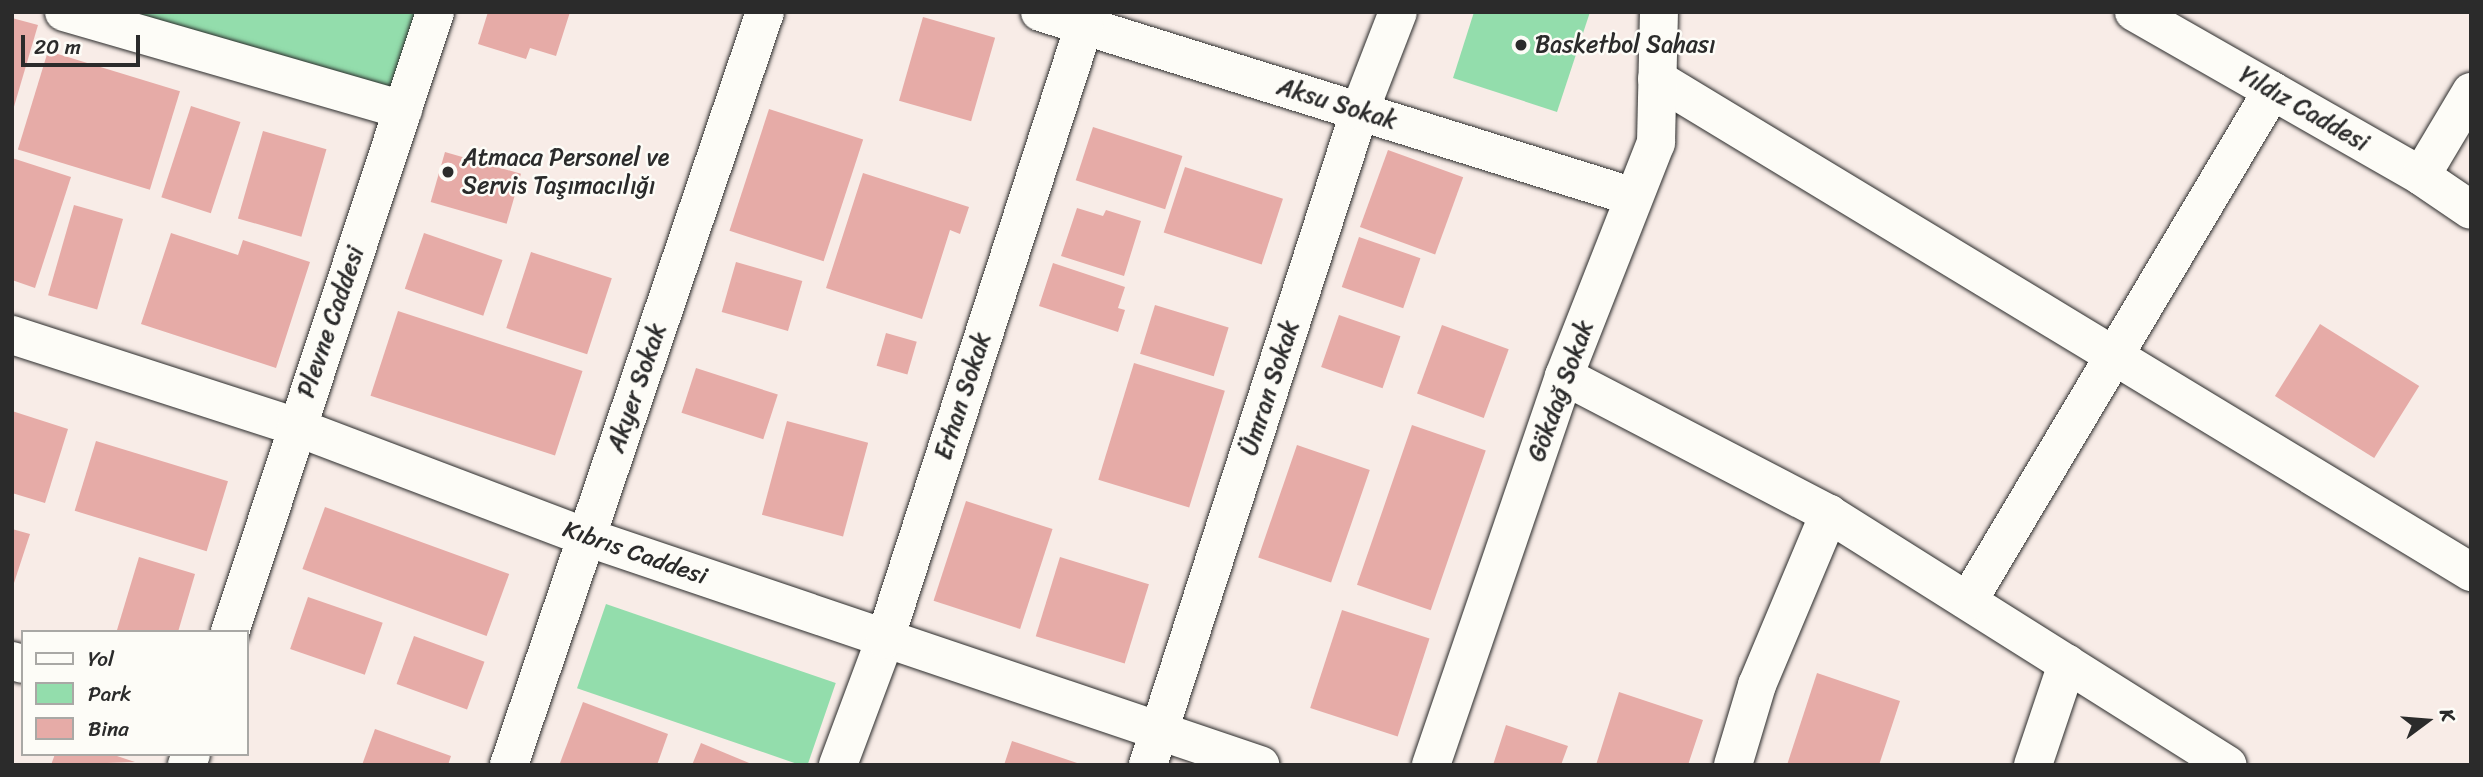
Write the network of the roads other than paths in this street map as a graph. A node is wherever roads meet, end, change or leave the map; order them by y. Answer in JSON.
{"nodes":[{"id":1,"x":64,"y":12,"type":"edge"},
{"id":2,"x":435,"y":12,"type":"edge"},
{"id":3,"x":765,"y":12,"type":"edge"},
{"id":4,"x":1040,"y":12,"type":"edge"},
{"id":5,"x":1398,"y":12,"type":"edge"},
{"id":6,"x":1659,"y":12,"type":"edge"},
{"id":7,"x":2134,"y":12,"type":"edge"},
{"id":8,"x":1084,"y":26,"type":"junction"},
{"id":9,"x":1657,"y":79,"type":"junction"},
{"id":10,"x":2272,"y":91,"type":"junction"},
{"id":11,"x":2471,"y":92,"type":"edge"},
{"id":12,"x":402,"y":110,"type":"junction"},
{"id":13,"x":1360,"y":110,"type":"junction"},
{"id":14,"x":2421,"y":176,"type":"junction"},
{"id":15,"x":1634,"y":197,"type":"junction"},
{"id":16,"x":2471,"y":210,"type":"edge"},
{"id":17,"x":12,"y":335,"type":"edge"},
{"id":18,"x":2114,"y":355,"type":"junction"},
{"id":19,"x":1564,"y":376,"type":"junction"},
{"id":20,"x":296,"y":427,"type":"junction"},
{"id":21,"x":1829,"y":514,"type":"junction"},
{"id":22,"x":586,"y":537,"type":"junction"},
{"id":23,"x":2471,"y":572,"type":"edge"},
{"id":24,"x":1968,"y":601,"type":"junction"},
{"id":25,"x":231,"y":630,"type":"edge"},
{"id":26,"x":884,"y":639,"type":"junction"},
{"id":27,"x":2067,"y":664,"type":"junction"},
{"id":28,"x":1153,"y":748,"type":"edge"},
{"id":29,"x":509,"y":765,"type":"edge"},
{"id":30,"x":838,"y":765,"type":"edge"},
{"id":31,"x":1260,"y":765,"type":"edge"},
{"id":32,"x":1431,"y":765,"type":"edge"},
{"id":33,"x":1733,"y":765,"type":"edge"},
{"id":34,"x":2033,"y":765,"type":"edge"},
{"id":35,"x":2228,"y":765,"type":"edge"}],
"edges":[{"from":1,"to":12,"type":"street"},
{"from":2,"to":12,"type":"street","name":"Plevne Caddesi"},
{"from":3,"to":22,"type":"street","name":"Akyer Sokak"},
{"from":4,"to":8,"type":"street","name":"Aksu Sokak"},
{"from":5,"to":13,"type":"street","name":"Ümran Sokak"},
{"from":6,"to":9,"type":"street","name":"Gökdağ Sokak"},
{"from":7,"to":10,"type":"street","name":"Yıldız Caddesi"},
{"from":8,"to":13,"type":"street","name":"Aksu Sokak"},
{"from":8,"to":26,"type":"street","name":"Erhan Sokak"},
{"from":9,"to":15,"type":"street","name":"Gökdağ Sokak"},
{"from":9,"to":18,"type":"street"},
{"from":10,"to":14,"type":"street","name":"Yıldız Caddesi"},
{"from":10,"to":18,"type":"street"},
{"from":11,"to":14,"type":"street"},
{"from":12,"to":20,"type":"street","name":"Plevne Caddesi"},
{"from":13,"to":15,"type":"street","name":"Aksu Sokak"},
{"from":13,"to":28,"type":"street","name":"Ümran Sokak"},
{"from":14,"to":16,"type":"street","name":"Yıldız Caddesi"},
{"from":15,"to":19,"type":"street","name":"Gökdağ Sokak"},
{"from":17,"to":20,"type":"street","name":"Kıbrıs Caddesi"},
{"from":18,"to":23,"type":"street"},
{"from":18,"to":24,"type":"street"},
{"from":19,"to":21,"type":"street"},
{"from":19,"to":32,"type":"street","name":"Gökdağ Sokak"},
{"from":20,"to":22,"type":"street","name":"Kıbrıs Caddesi"},
{"from":20,"to":25,"type":"street","name":"Plevne Caddesi"},
{"from":21,"to":24,"type":"street"},
{"from":21,"to":33,"type":"street"},
{"from":22,"to":26,"type":"street","name":"Kıbrıs Caddesi"},
{"from":22,"to":29,"type":"street","name":"Akyer Sokak"},
{"from":24,"to":27,"type":"street"},
{"from":26,"to":28,"type":"street","name":"Kıbrıs Caddesi"},
{"from":26,"to":30,"type":"street","name":"Erhan Sokak"},
{"from":27,"to":34,"type":"street"},
{"from":27,"to":35,"type":"street"},
{"from":28,"to":31,"type":"street","name":"Kıbrıs Caddesi"}]}
